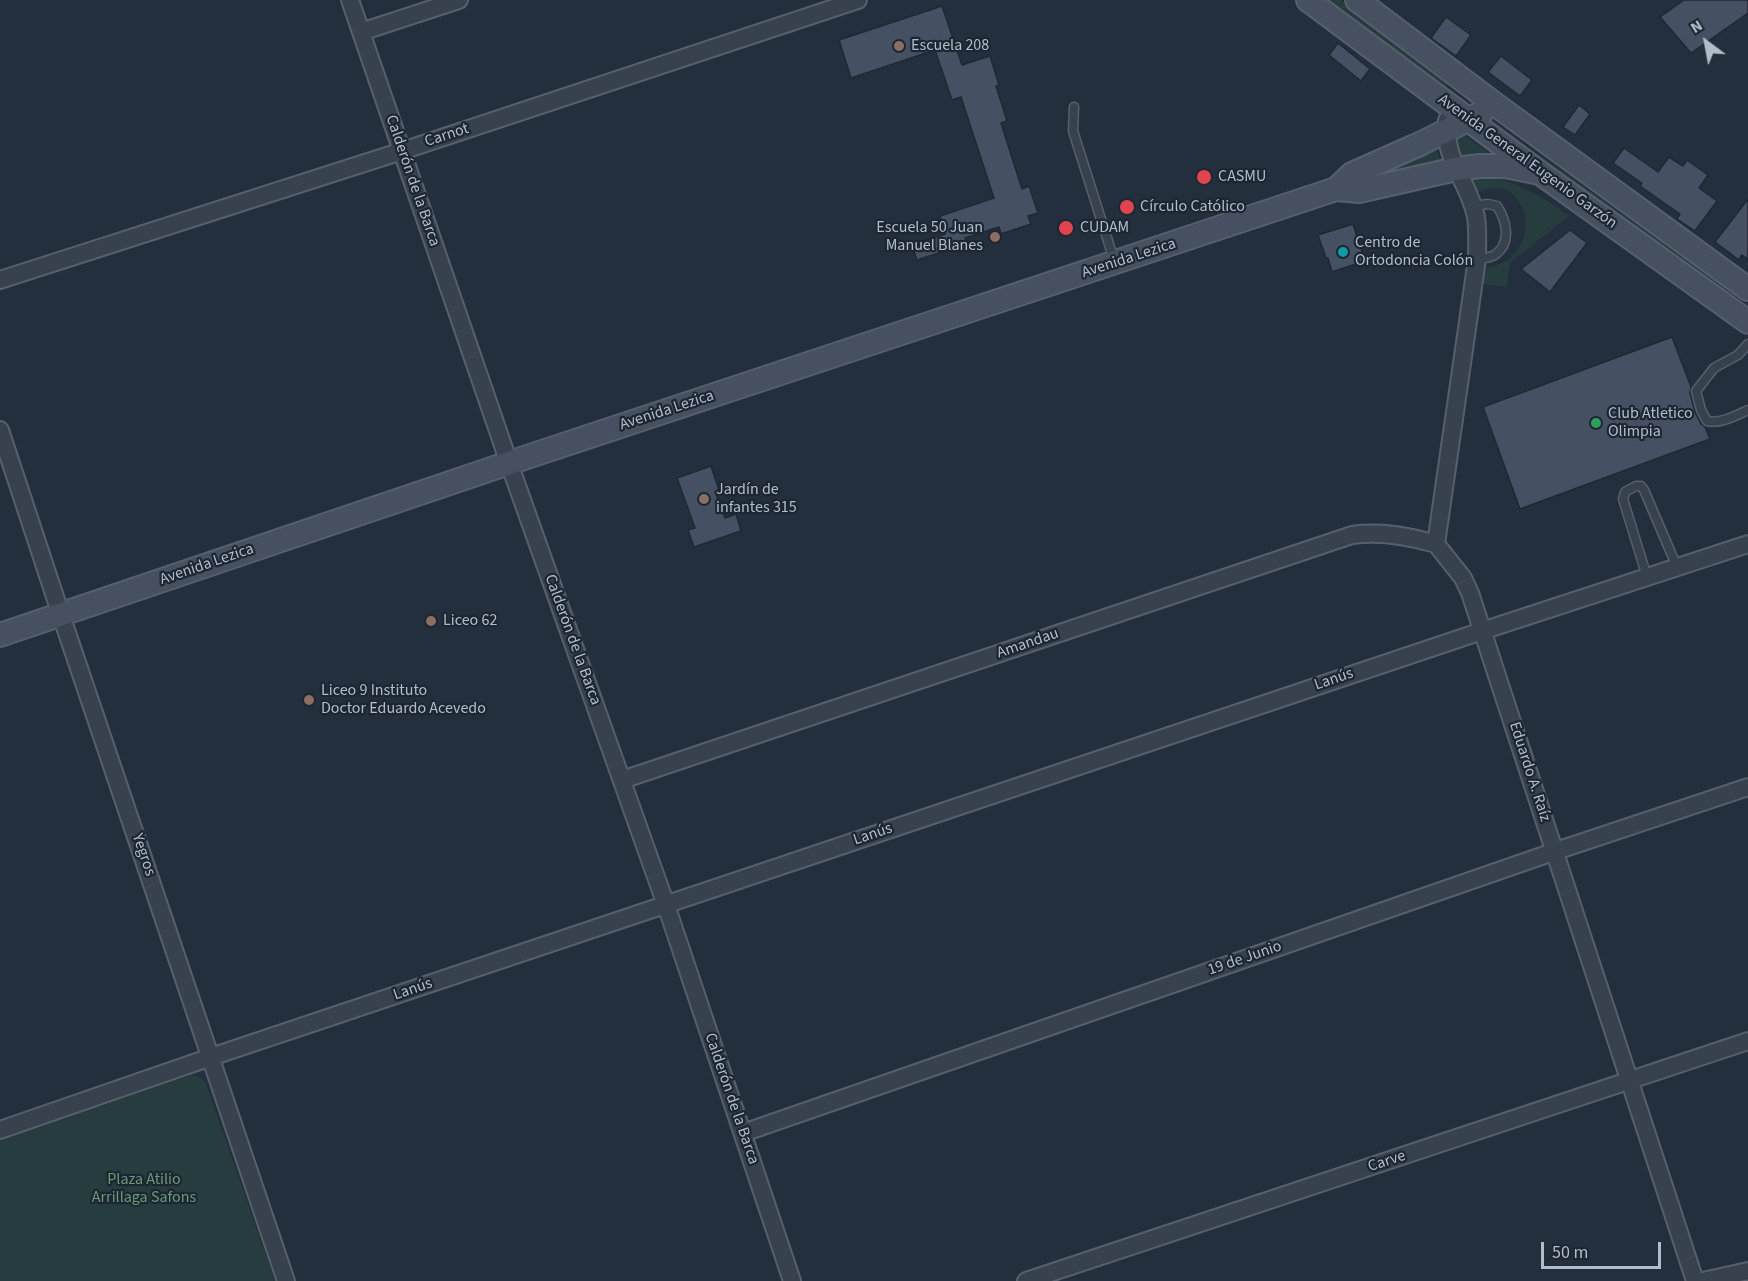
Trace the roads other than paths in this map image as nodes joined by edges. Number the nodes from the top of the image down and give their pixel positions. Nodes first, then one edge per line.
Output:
1 (350, 0) edge
2 (459, 0) edge
3 (858, 0) edge
4 (1308, 0) edge
5 (1357, 0) edge
6 (361, 32) junction
7 (1449, 104) junction
8 (1496, 105) junction
9 (1074, 108) dead end
10 (1470, 120) junction
11 (1446, 132) junction
12 (402, 151) junction
13 (1456, 169) junction
14 (1540, 173) junction
15 (1335, 189) junction
16 (1472, 206) junction
17 (1477, 259) junction
18 (1115, 263) junction
19 (0, 280) edge
20 (1748, 289) edge
21 (1748, 322) edge
22 (1748, 344) edge
23 (1748, 410) edge
24 (0, 430) edge
25 (509, 463) junction
26 (1436, 544) junction
27 (1748, 544) edge
28 (1677, 567) junction
29 (1647, 577) junction
30 (61, 615) junction
31 (1482, 631) junction
32 (0, 635) edge
33 (622, 780) junction
34 (1748, 787) edge
35 (1556, 851) junction
36 (666, 904) junction
37 (1748, 1041) edge
38 (211, 1057) junction
39 (1629, 1082) junction
40 (0, 1130) edge
41 (742, 1133) junction
42 (1748, 1271) edge
43 (286, 1281) edge
44 (792, 1281) edge
45 (1026, 1281) edge
46 (1695, 1281) edge
47 (1703, 1281) edge

1 - 6 street, Calderón de la Barca
2 - 6 street
3 - 12 street, Carnot
4 - 7 street, Avenida General Eugenio Garzón
5 - 8 street, Avenida General Eugenio Garzón
6 - 12 street, Calderón de la Barca
7 - 10 street, Avenida General Eugenio Garzón
7 - 11 street
8 - 10 street, Avenida Lezica
8 - 20 street, Avenida General Eugenio Garzón
9 - 18 lane
10 - 11 street, Avenida Lezica
10 - 14 street, Avenida General Eugenio Garzón
11 - 13 street
11 - 15 street, Avenida Lezica
12 - 19 street, Carnot
12 - 25 street, Calderón de la Barca
13 - 14 street, Avenida Lezica
13 - 15 street, Avenida Lezica
13 - 16 street
14 - 21 street, Avenida General Eugenio Garzón
15 - 18 street, Avenida Lezica
16 - 17 street
16 - 17 lane
17 - 26 street
18 - 25 street, Avenida Lezica
22 - 23 lane
24 - 30 street, Yegros
25 - 30 street, Avenida Lezica
25 - 33 street, Calderón de la Barca
26 - 31 street, Eduardo A. Raíz
26 - 33 street, Amandau
27 - 28 street, Lanús
28 - 29 street, Lanús
28 - 29 lane
29 - 31 street, Lanús
30 - 32 street, Avenida Lezica
30 - 38 street, Yegros
31 - 35 street, Eduardo A. Raíz
31 - 36 street, Lanús
33 - 36 street, Calderón de la Barca
34 - 35 street, 19 de Junio
35 - 39 street, Eduardo A. Raíz
35 - 41 street, 19 de Junio
36 - 38 street, Lanús
36 - 41 street, Calderón de la Barca
37 - 39 street, Carve
38 - 40 street, Lanús
38 - 43 street, Yegros
39 - 45 street, Carve
39 - 46 street, Eduardo A. Raíz
41 - 44 street, Calderón de la Barca
42 - 47 street

